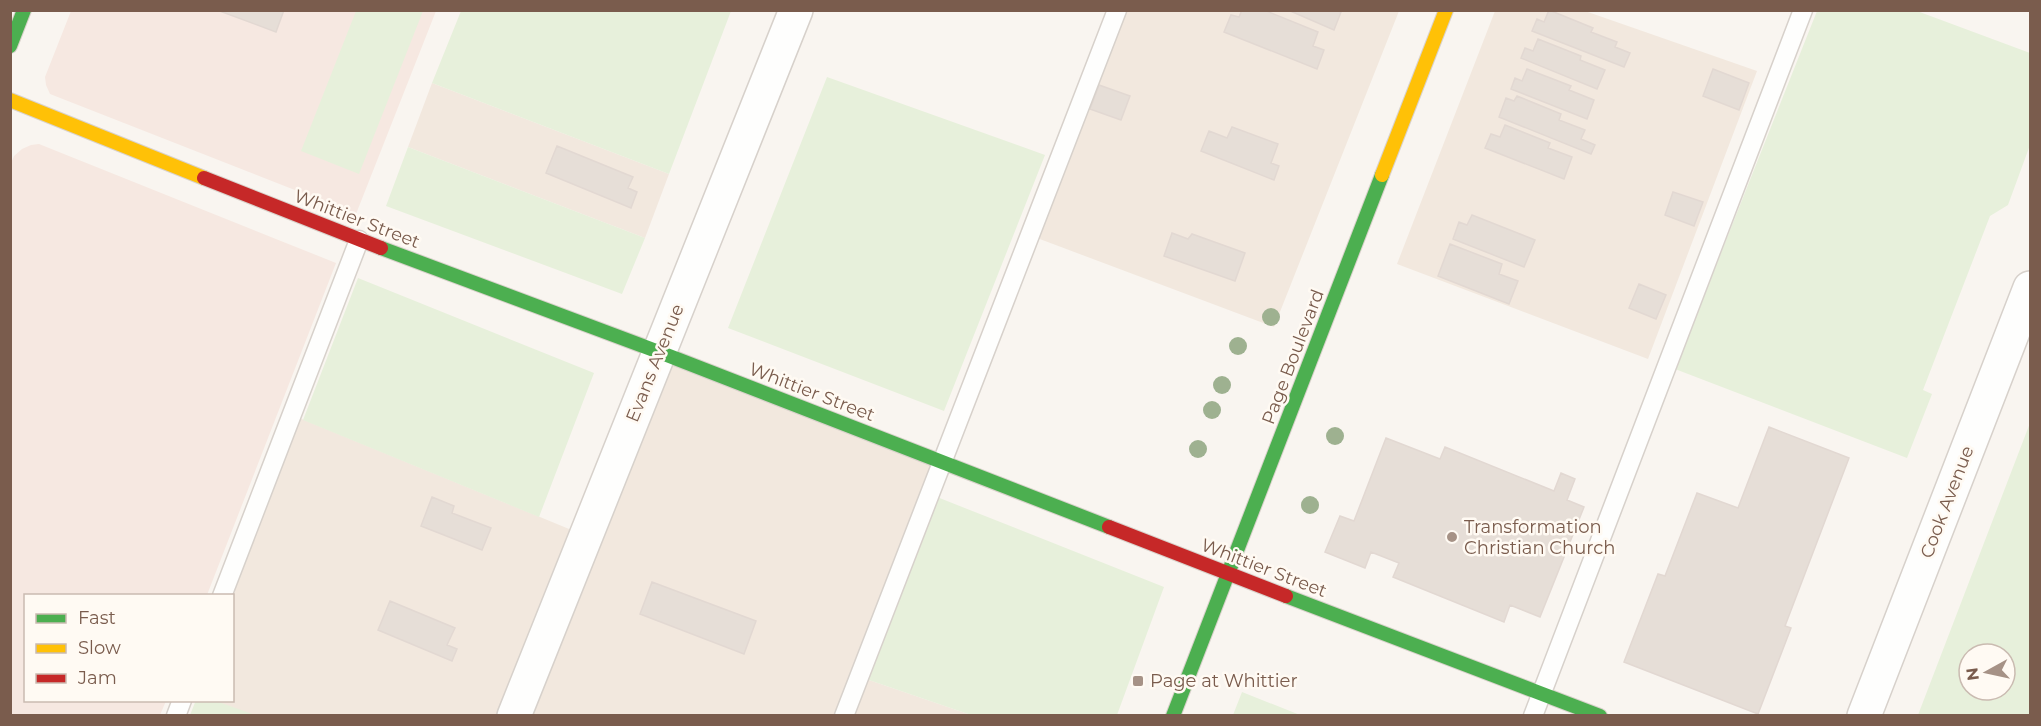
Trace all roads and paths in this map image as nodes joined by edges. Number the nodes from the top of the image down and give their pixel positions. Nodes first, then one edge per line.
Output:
1 (24, 10) edge
2 (796, 10) edge
3 (1117, 10) edge
4 (1446, 10) edge
5 (1803, 10) edge
6 (10, 46) edge
7 (10, 100) edge
8 (359, 240) junction
9 (2031, 288) edge
10 (659, 352) junction
11 (942, 462) junction
12 (1228, 574) junction
13 (223, 594) edge
14 (1542, 694) junction
15 (514, 716) edge
16 (844, 716) edge
17 (1173, 716) edge
18 (1533, 716) edge
19 (1600, 716) edge
20 (1864, 716) edge

1 - 6 street
2 - 10 street, Evans Avenue
3 - 11 lane
4 - 12 street, Page Boulevard
5 - 14 lane
7 - 8 street, Whittier Street
8 - 10 street, Whittier Street
8 - 13 lane
9 - 20 street, Cook Avenue
10 - 11 street, Whittier Street
10 - 15 street, Evans Avenue
11 - 12 street, Whittier Street
11 - 16 lane
12 - 14 street, Whittier Street
12 - 17 street, Page Boulevard
14 - 18 lane
14 - 19 street, Whittier Street

